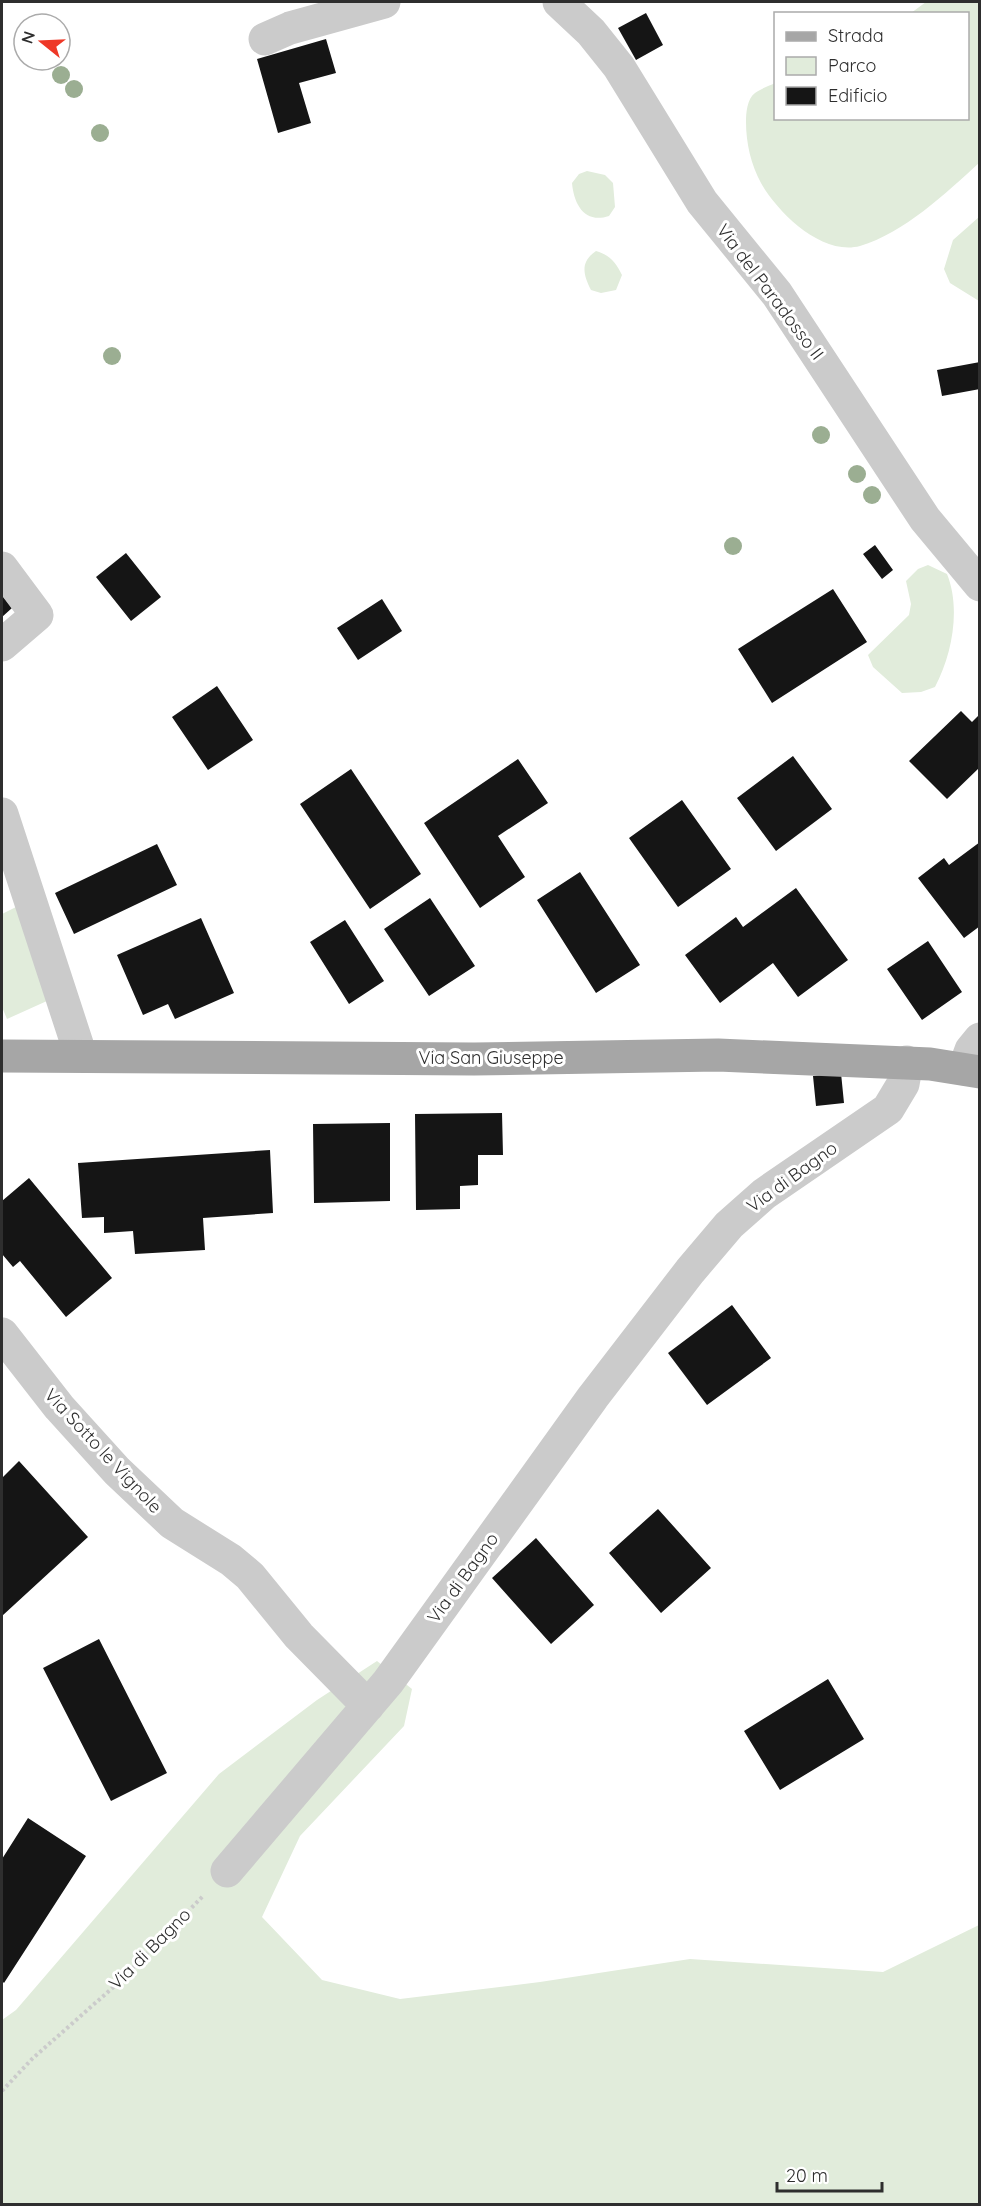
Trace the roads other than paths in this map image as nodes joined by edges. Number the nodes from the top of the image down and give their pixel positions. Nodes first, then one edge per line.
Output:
1 (384, 2) edge
2 (559, 2) edge
3 (265, 39) dead end
4 (2, 568) edge
5 (980, 585) edge
6 (2, 645) edge
7 (2, 814) edge
8 (980, 1039) edge
9 (2, 1056) edge
10 (81, 1056) junction
11 (907, 1062) junction
12 (972, 1070) edge
13 (2, 1334) edge
14 (368, 1706) junction
15 (227, 1871) road end

1 - 3 street
2 - 5 street, Via del Paradosso II
4 - 6 street
7 - 10 street
8 - 12 street
9 - 10 main road, Via San Giuseppe
10 - 11 main road, Via San Giuseppe
11 - 12 main road, Via San Giuseppe
11 - 14 street, Via di Bagno
13 - 14 street, Via Sotto le Vignole
14 - 15 street, Via di Bagno

